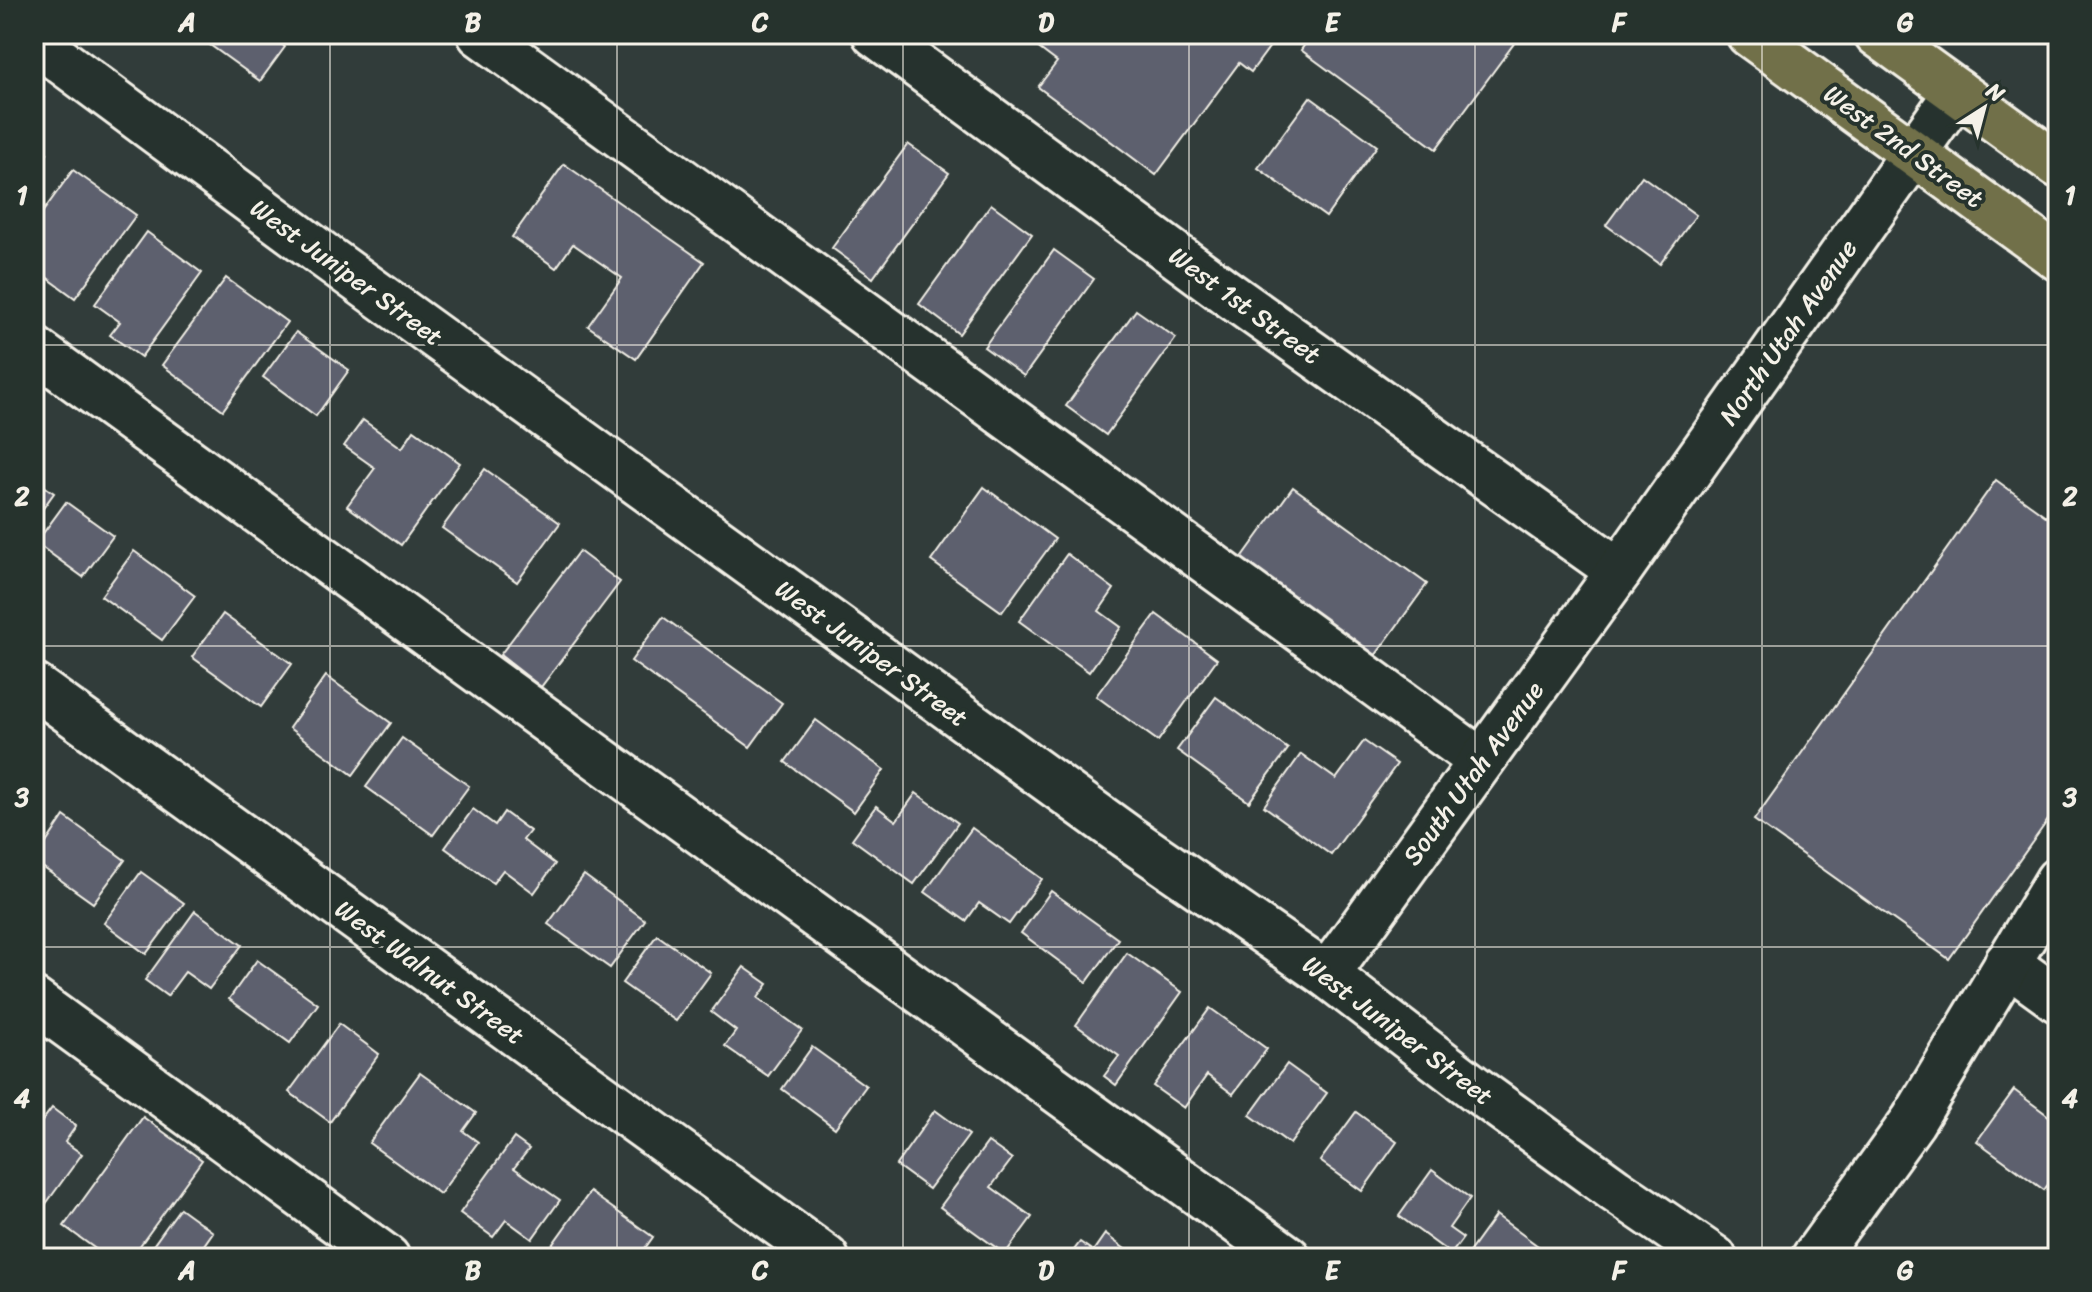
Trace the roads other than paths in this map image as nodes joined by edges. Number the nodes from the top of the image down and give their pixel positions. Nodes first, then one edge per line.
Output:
1 (480, 34) edge
2 (875, 34) edge
3 (1749, 34) edge
4 (1877, 34) edge
5 (34, 41) edge
6 (1957, 92) junction
7 (1914, 153) junction
8 (2058, 165) edge
9 (2058, 258) edge
10 (34, 349) edge
11 (1619, 571) junction
12 (34, 686) edge
13 (1481, 761) junction
14 (2058, 880) edge
15 (2007, 963) junction
16 (1327, 975) junction
17 (2058, 1000) edge
18 (34, 1001) edge
19 (1826, 1254) edge
20 (387, 1258) edge
21 (826, 1258) edge
22 (1288, 1258) edge
23 (1714, 1258) edge

1 - 13 street
2 - 11 street, West 1st Street
3 - 7 main road, West 2nd Street
4 - 6 main road
5 - 16 street, West Juniper Street
6 - 7 street, North Utah Avenue
6 - 8 main road
7 - 9 main road, West 2nd Street
7 - 11 street, North Utah Avenue
10 - 22 street
11 - 13 street, South Utah Avenue
12 - 21 street, West Walnut Street
13 - 16 street, South Utah Avenue
14 - 15 street
15 - 17 street
15 - 19 street
16 - 23 street, West Juniper Street
18 - 20 street

